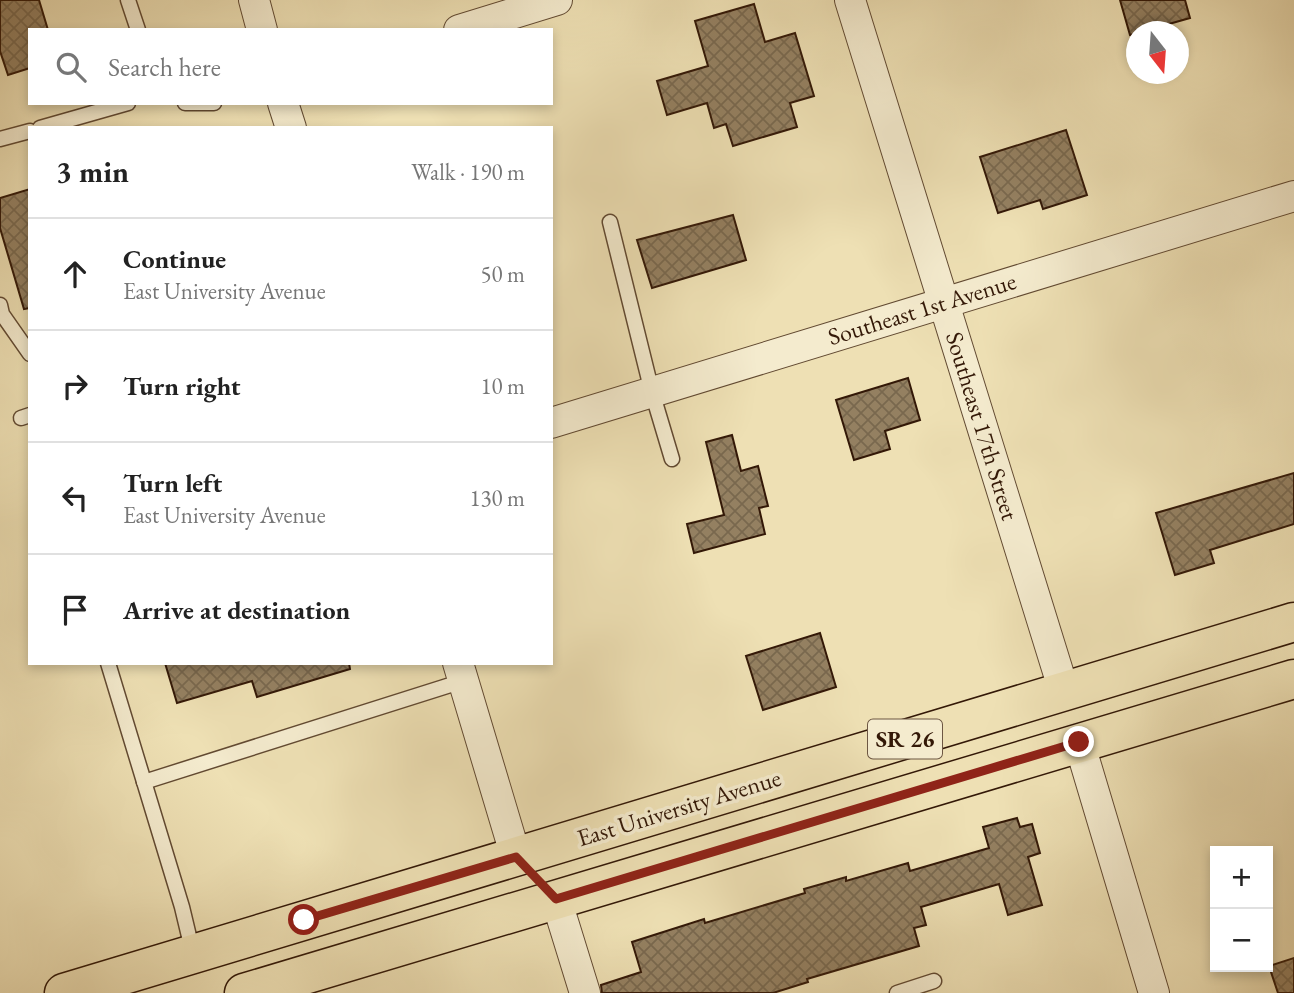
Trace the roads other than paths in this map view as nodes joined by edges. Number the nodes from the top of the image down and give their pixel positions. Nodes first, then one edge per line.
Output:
1 (128, 0) edge
2 (254, 0) edge
3 (557, 0) edge
4 (850, 0) edge
5 (137, 28) edge
6 (261, 28) edge
7 (466, 28) edge
8 (121, 105) edge
9 (284, 105) edge
10 (47, 126) edge
11 (289, 126) edge
12 (28, 132) edge
13 (0, 139) edge
14 (1294, 196) edge
15 (610, 222) dead end
16 (944, 303) junction
17 (0, 305) edge
18 (28, 351) edge
19 (652, 392) junction
20 (553, 422) edge
21 (672, 459) dead end
22 (1294, 622) edge
23 (109, 665) edge
24 (461, 672) edge
25 (1294, 679) edge
26 (1064, 691) junction
27 (1079, 742) junction
28 (144, 782) junction
29 (516, 857) junction
30 (556, 899) junction
31 (193, 954) junction
32 (934, 981) dead end
33 (64, 993) edge
34 (244, 993) edge
35 (585, 993) edge
36 (897, 993) edge
37 (1154, 993) edge

1 - 5 lane
2 - 6 street
3 - 7 street
4 - 16 street, Southeast 17th Street
8 - 10 lane
9 - 11 street
12 - 13 lane
14 - 16 street, Southeast 1st Avenue
15 - 19 lane
16 - 19 street, Southeast 1st Avenue
16 - 26 street, Southeast 17th Street
17 - 18 lane
19 - 20 street, Southeast 1st Avenue
19 - 21 lane
22 - 26 main road, East University Avenue / SR 26
23 - 28 lane
24 - 28 lane
24 - 29 street
25 - 27 main road, SR 26
26 - 27 main road
26 - 29 main road, East University Avenue / SR 26
27 - 30 main road, SR 26
27 - 37 street
28 - 31 lane
29 - 30 main road
29 - 31 main road, East University Avenue / SR 26
30 - 34 main road, SR 26
30 - 35 street
31 - 33 main road, East University Avenue / SR 26
32 - 36 lane

